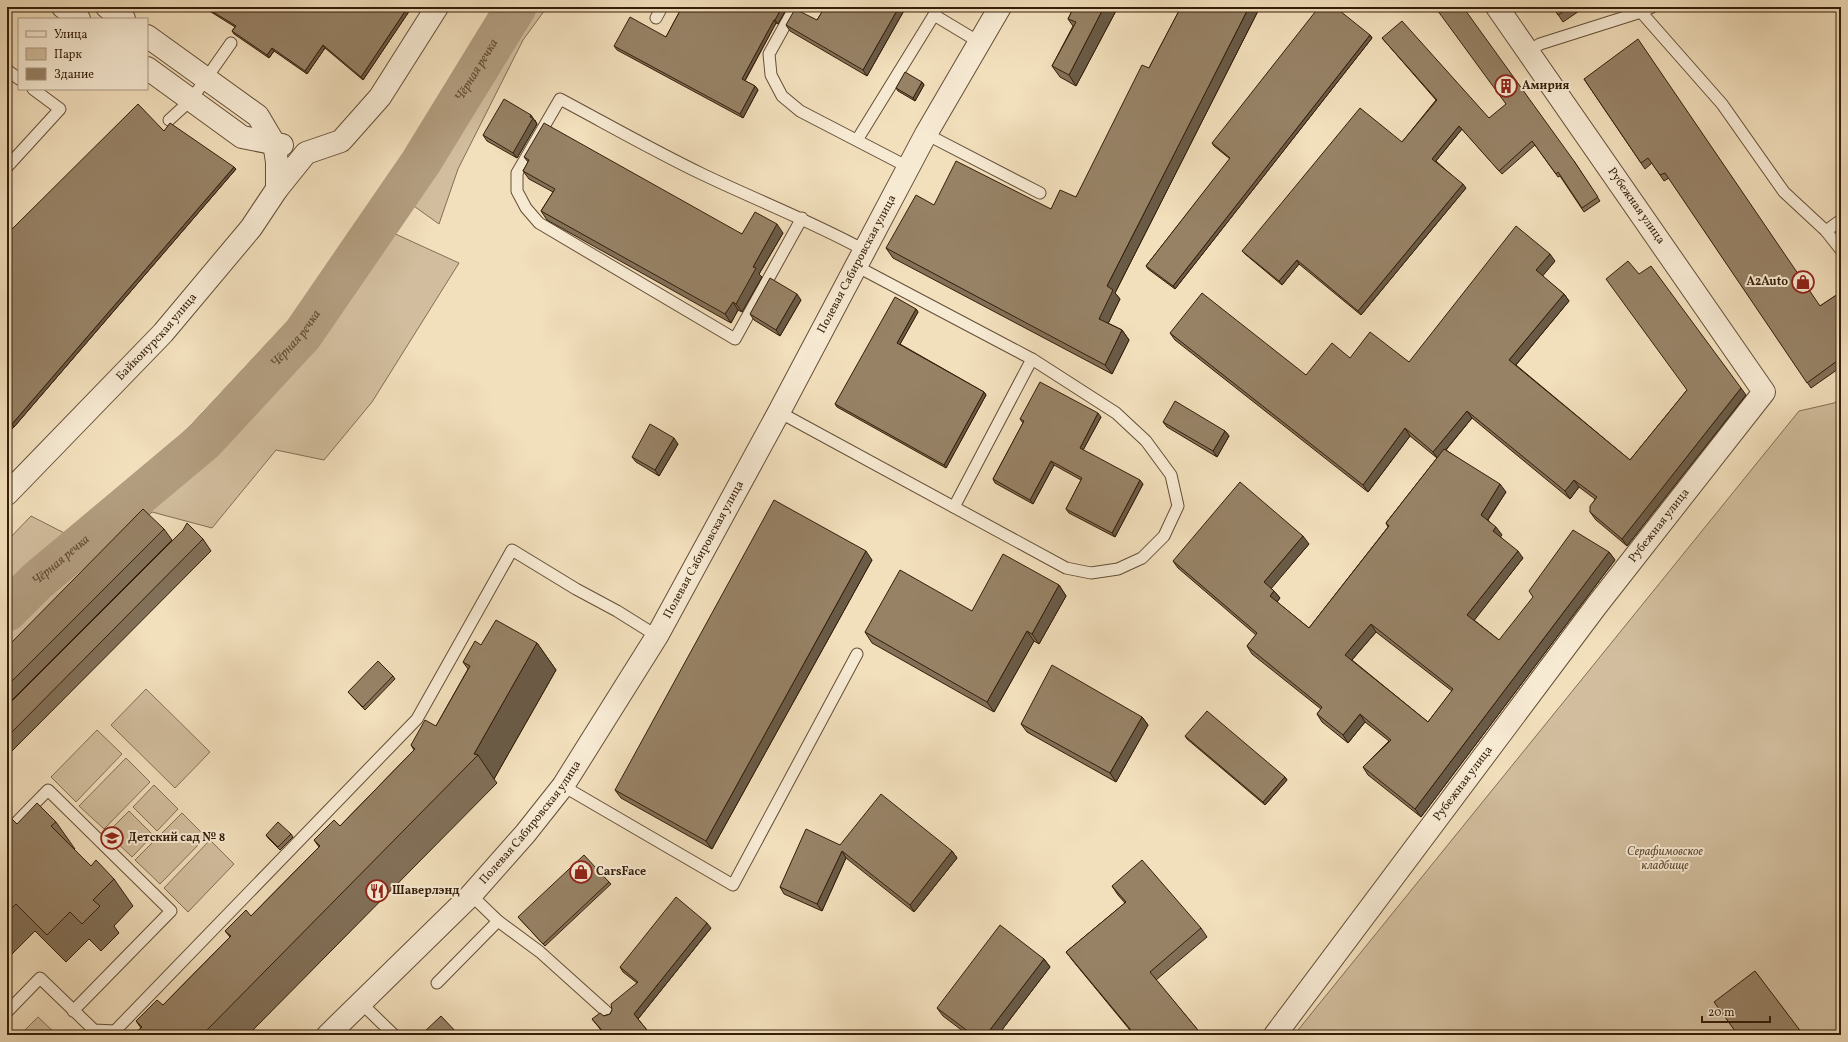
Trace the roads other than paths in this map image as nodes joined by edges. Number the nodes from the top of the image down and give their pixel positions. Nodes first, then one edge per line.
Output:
1 (63, 7) edge
2 (107, 7) edge
3 (437, 7) edge
4 (662, 7) edge
5 (795, 7) edge
6 (1000, 7) edge
7 (1497, 7) edge
8 (1652, 7) edge
9 (936, 11) edge
10 (1641, 12) junction
11 (78, 18) edge
12 (123, 18) edge
13 (656, 18) dead end
14 (148, 37) edge
15 (979, 42) junction
16 (231, 43) dead end
17 (1529, 51) junction
18 (148, 69) edge
19 (7, 70) edge
20 (18, 78) edge
21 (206, 79) junction
22 (34, 90) edge
23 (191, 100) junction
24 (169, 120) dead end
25 (926, 134) junction
26 (857, 140) junction
27 (275, 152) junction
28 (306, 153) junction
29 (7, 167) edge
30 (908, 167) junction
31 (277, 189) junction
32 (1040, 193) dead end
33 (802, 218) junction
34 (1841, 220) edge
35 (1826, 231) junction
36 (1841, 250) edge
37 (860, 258) junction
38 (1032, 360) junction
39 (779, 412) junction
40 (7, 494) edge
41 (954, 507) junction
42 (658, 636) junction
43 (857, 654) dead end
44 (563, 786) junction
45 (7, 832) edge
46 (471, 895) junction
47 (498, 921) junction
48 (437, 982) dead end
49 (360, 1002) junction
50 (73, 1011) junction
51 (7, 1012) edge
52 (609, 1014) edge
53 (113, 1033) edge
54 (328, 1035) edge
55 (394, 1035) edge
56 (1275, 1035) edge

1 - 11 street
2 - 12 street
3 - 28 street
4 - 13 lane
5 - 26 lane
6 - 15 street, Полевая Сабировская улица
7 - 17 street, Рубежная улица
8 - 10 lane
9 - 15 lane
9 - 26 lane
10 - 17 lane
10 - 35 lane
14 - 21 street
15 - 25 street, Полевая Сабировская улица
16 - 21 lane
17 - 56 street, Рубежная улица
18 - 23 street
19 - 20 lane
21 - 23 lane
21 - 27 street
22 - 29 lane
23 - 24 lane
23 - 27 street
25 - 30 street, Полевая Сабировская улица
25 - 32 lane
26 - 30 lane
27 - 28 street
27 - 31 street
28 - 31 street, Байконурская улица
30 - 37 street, Полевая Сабировская улица
31 - 40 street, Байконурская улица
33 - 33 lane
33 - 37 lane
34 - 35 lane
35 - 36 lane
37 - 38 lane
37 - 39 street, Полевая Сабировская улица
38 - 41 lane
38 - 41 lane
39 - 41 lane
39 - 42 street, Полевая Сабировская улица
42 - 44 street, Полевая Сабировская улица
42 - 53 lane
43 - 44 lane
44 - 46 street, Полевая Сабировская улица
45 - 50 lane
46 - 47 lane
46 - 49 street, Полевая Сабировская улица
47 - 48 lane
47 - 52 lane
49 - 54 street, Полевая Сабировская улица
49 - 55 lane
50 - 51 lane
50 - 53 lane

